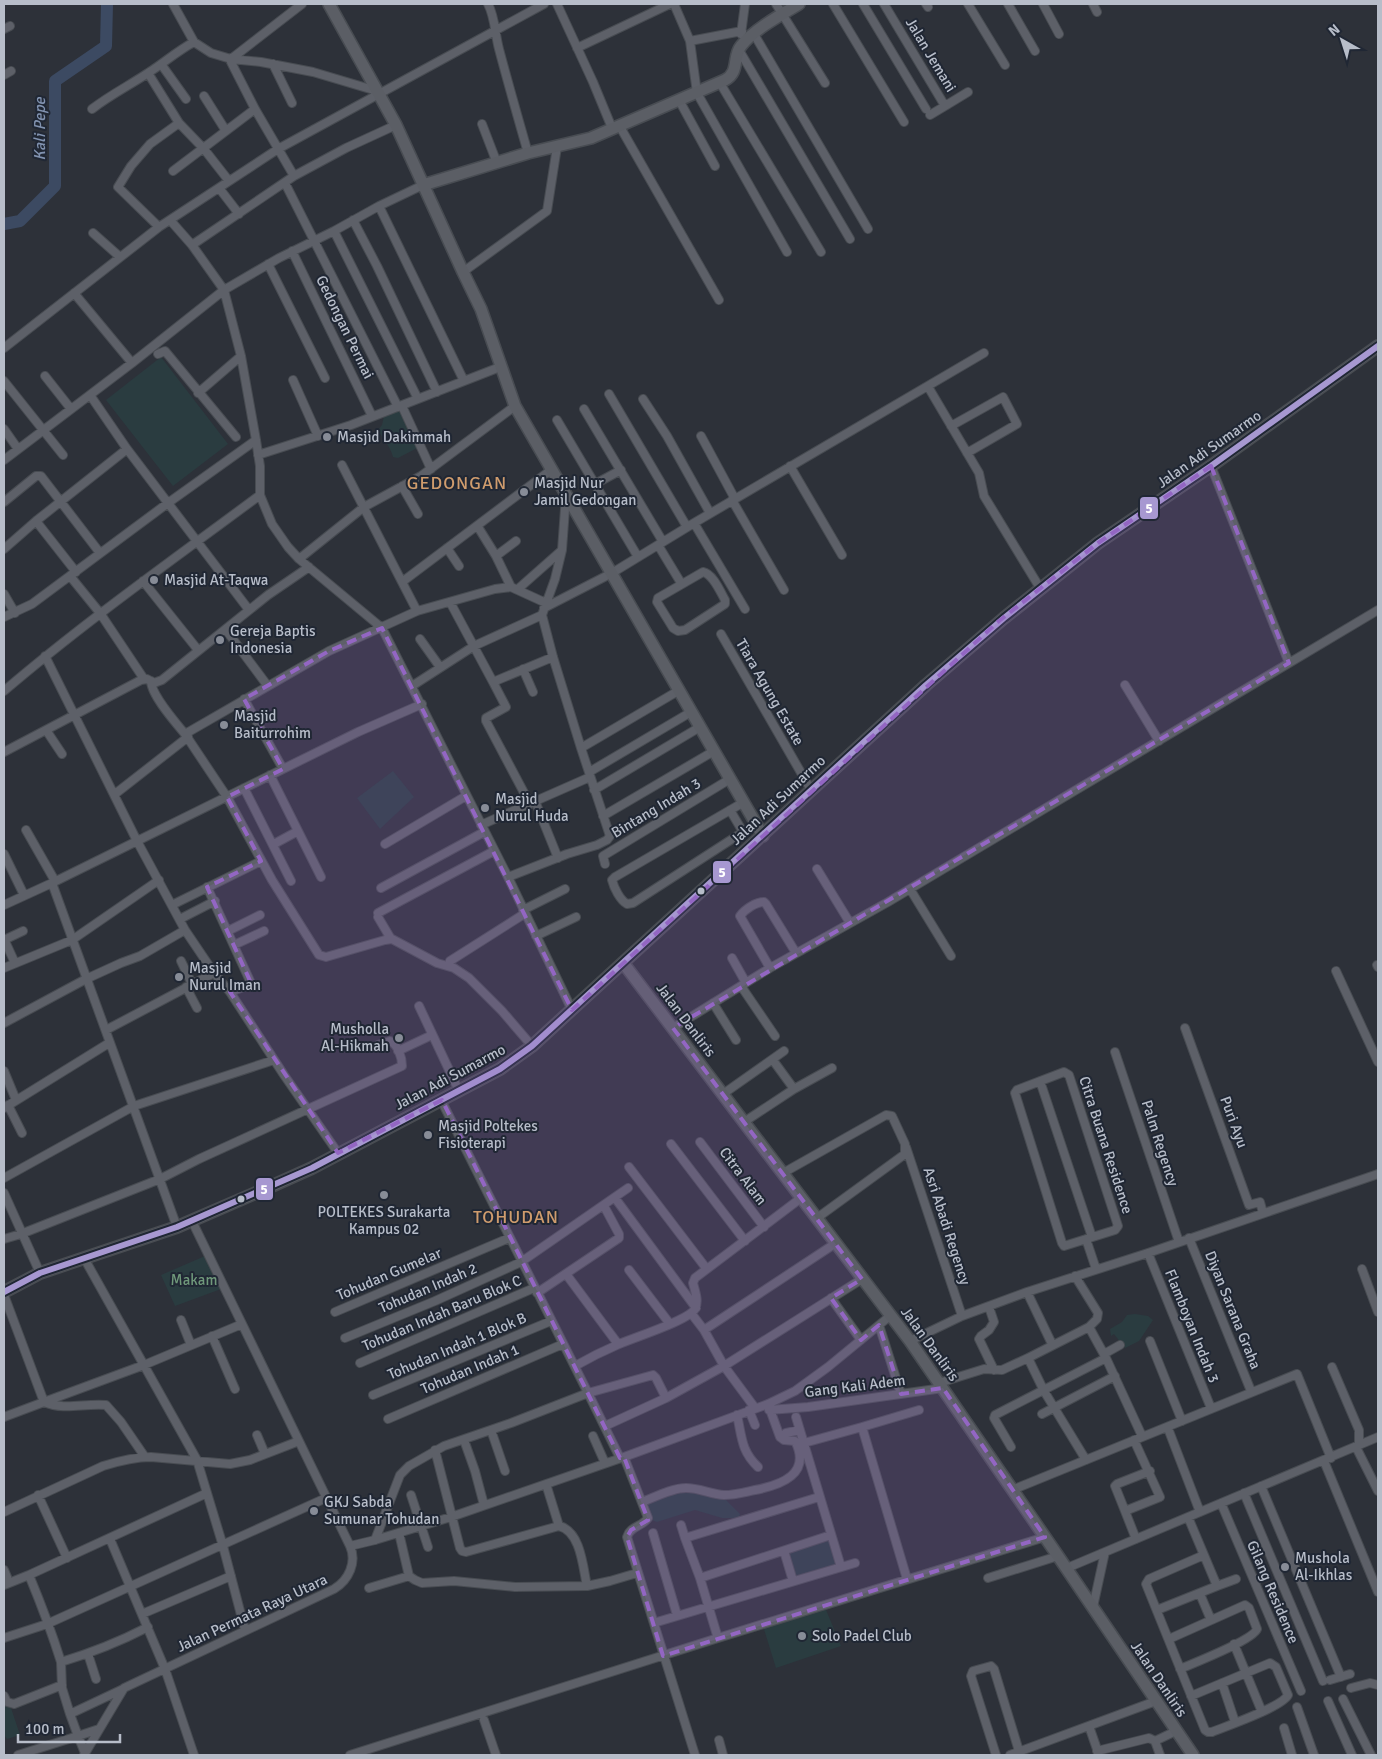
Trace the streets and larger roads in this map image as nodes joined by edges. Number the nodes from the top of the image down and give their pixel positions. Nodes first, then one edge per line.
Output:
1 (173, 4) edge
2 (302, 4) edge
3 (329, 4) edge
4 (488, 4) edge
5 (544, 4) edge
6 (557, 4) edge
7 (670, 4) edge
8 (674, 4) edge
9 (745, 4) edge
10 (799, 4) edge
11 (833, 4) edge
12 (863, 4) edge
13 (884, 4) edge
14 (968, 4) edge
15 (1008, 4) edge
16 (1043, 4) edge
17 (1092, 4) edge
18 (779, 9) edge
19 (1097, 12) dead end
20 (494, 30) junction
21 (742, 31) junction
22 (754, 34) junction
23 (1059, 34) dead end
24 (690, 41) junction
25 (194, 42) junction
26 (577, 48) junction
27 (739, 49) junction
28 (1034, 51) dead end
29 (231, 59) junction
30 (161, 64) junction
31 (273, 64) junction
32 (1005, 65) dead end
33 (12, 71) dead end
34 (148, 73) junction
35 (4, 76) edge
36 (720, 83) junction
37 (825, 83) dead end
38 (968, 92) dead end
39 (378, 93) junction
40 (697, 93) junction
41 (204, 96) dead end
42 (186, 98) dead end
43 (679, 100) junction
44 (292, 103) dead end
45 (945, 106) junction
46 (92, 109) dead end
47 (255, 109) junction
48 (904, 122) dead end
49 (179, 123) junction
50 (482, 124) dead end
51 (396, 125) junction
52 (615, 127) junction
53 (226, 131) junction
54 (558, 147) junction
55 (204, 149) junction
56 (278, 149) junction
57 (528, 153) junction
58 (497, 163) junction
59 (715, 166) dead end
60 (173, 171) dead end
61 (294, 176) junction
62 (229, 181) junction
63 (284, 183) junction
64 (423, 185) junction
65 (219, 188) junction
66 (379, 206) junction
67 (239, 214) junction
68 (170, 220) junction
69 (353, 220) junction
70 (159, 227) junction
71 (868, 229) dead end
72 (334, 231) junction
73 (93, 233) dead end
74 (850, 239) dead end
75 (314, 240) junction
76 (192, 245) junction
77 (292, 251) junction
78 (787, 252) dead end
79 (821, 252) dead end
80 (120, 257) junction
81 (268, 264) junction
82 (463, 272) junction
83 (224, 290) junction
84 (74, 293) junction
85 (719, 300) dead end
86 (1378, 346) edge
87 (4, 348) edge
88 (984, 353) dead end
89 (158, 354) dead end
90 (241, 356) junction
91 (132, 362) junction
92 (500, 367) junction
93 (45, 376) dead end
94 (325, 378) dead end
95 (293, 380) dead end
96 (4, 381) edge
97 (464, 381) junction
98 (930, 390) dead end
99 (437, 392) junction
100 (198, 393) junction
101 (609, 394) dead end
102 (90, 395) junction
103 (643, 398) dead end
104 (418, 400) junction
105 (400, 406) junction
106 (515, 406) junction
107 (71, 409) junction
108 (584, 409) dead end
109 (372, 416) dead end
110 (557, 420) dead end
111 (951, 426) junction
112 (4, 429) edge
113 (44, 430) junction
114 (318, 436) junction
115 (701, 436) dead end
116 (236, 437) dead end
117 (256, 440) junction
118 (18, 449) junction
119 (127, 449) junction
120 (967, 453) junction
121 (63, 455) dead end
122 (258, 455) junction
123 (4, 460) edge
124 (342, 465) dead end
125 (790, 466) junction
126 (1211, 466) junction
127 (432, 469) junction
128 (551, 470) junction
129 (621, 470) junction
130 (595, 484) junction
131 (402, 486) junction
132 (260, 495) junction
133 (566, 495) junction
134 (734, 499) junction
135 (60, 501) junction
136 (4, 502) edge
137 (168, 503) junction
138 (364, 506) junction
139 (710, 513) junction
140 (418, 514) dead end
141 (36, 521) junction
142 (691, 525) junction
143 (478, 526) junction
144 (516, 541) dead end
145 (197, 542) junction
146 (661, 544) junction
147 (447, 548) junction
148 (4, 550) edge
149 (562, 550) junction
150 (100, 553) junction
151 (842, 555) dead end
152 (496, 556) junction
153 (638, 557) junction
154 (299, 558) junction
155 (459, 566) dead end
156 (309, 567) junction
157 (612, 573) junction
158 (73, 574) junction
159 (143, 581) junction
160 (402, 582) junction
161 (681, 583) junction
162 (515, 588) junction
163 (1040, 588) junction
164 (784, 590) dead end
165 (4, 594) edge
166 (450, 602) junction
167 (544, 608) junction
168 (745, 609) dead end
169 (249, 610) junction
170 (1378, 610) edge
171 (418, 611) junction
172 (15, 613) junction
173 (100, 614) junction
174 (4, 617) edge
175 (382, 628) junction
176 (226, 630) junction
177 (721, 634) dead end
178 (420, 638) dead end
179 (474, 646) junction
180 (198, 650) junction
181 (45, 656) junction
182 (553, 657) junction
183 (1289, 663) junction
184 (440, 667) junction
185 (524, 669) junction
186 (147, 680) junction
187 (493, 682) junction
188 (1125, 684) dead end
189 (267, 685) junction
190 (412, 686) junction
191 (4, 691) edge
192 (678, 691) junction
193 (533, 692) dead end
194 (244, 699) junction
195 (422, 704) junction
196 (691, 712) junction
197 (75, 714) junction
198 (700, 727) junction
199 (46, 730) junction
200 (187, 736) junction
201 (1159, 741) junction
202 (580, 748) junction
203 (714, 751) junction
204 (4, 752) edge
205 (62, 754) dead end
206 (283, 769) junction
207 (590, 774) junction
208 (270, 776) junction
209 (730, 779) junction
210 (244, 788) junction
211 (594, 790) junction
212 (811, 790) junction
213 (115, 794) junction
214 (466, 796) junction
215 (227, 797) junction
216 (532, 802) junction
217 (744, 802) junction
218 (730, 810) junction
219 (603, 816) junction
220 (483, 828) junction
221 (26, 830) dead end
222 (298, 831) junction
223 (743, 832) junction
224 (760, 838) junction
225 (137, 841) junction
226 (274, 844) junction
227 (385, 844) dead end
228 (494, 851) junction
229 (4, 854) edge
230 (558, 858) junction
231 (261, 861) junction
232 (605, 864) dead end
233 (816, 869) dead end
234 (320, 877) dead end
235 (508, 877) junction
236 (159, 880) junction
237 (291, 881) dead end
238 (53, 882) junction
239 (207, 886) junction
240 (381, 888) dead end
241 (566, 888) dead end
242 (910, 889) junction
243 (24, 896) junction
244 (215, 901) junction
245 (4, 905) edge
246 (172, 905) junction
247 (524, 912) junction
248 (260, 915) dead end
249 (576, 917) dead end
250 (180, 920) junction
251 (850, 923) junction
252 (185, 930) junction
253 (23, 931) dead end
254 (228, 931) junction
255 (264, 931) dead end
256 (536, 936) junction
257 (4, 939) edge
258 (391, 939) junction
259 (72, 940) junction
260 (234, 945) junction
261 (796, 953) junction
262 (951, 956) dead end
263 (732, 958) dead end
264 (181, 961) dead end
265 (450, 961) dead end
266 (15, 963) junction
267 (624, 964) junction
268 (4, 968) edge
269 (770, 968) junction
270 (1336, 971) dead end
271 (214, 972) junction
272 (86, 979) junction
273 (744, 984) junction
274 (189, 986) junction
275 (230, 992) junction
276 (713, 1003) junction
277 (419, 1006) dead end
278 (197, 1008) dead end
279 (572, 1010) junction
280 (4, 1023) edge
281 (673, 1028) junction
282 (1185, 1028) dead end
283 (106, 1030) junction
284 (432, 1035) junction
285 (775, 1036) dead end
286 (736, 1040) dead end
287 (110, 1043) junction
288 (378, 1045) dead end
289 (532, 1046) junction
290 (398, 1051) junction
291 (784, 1051) dead end
292 (1115, 1052) dead end
293 (274, 1060) junction
294 (1378, 1062) edge
295 (775, 1063) dead end
296 (832, 1068) dead end
297 (4, 1071) edge
298 (1040, 1081) junction
299 (794, 1089) junction
300 (459, 1091) junction
301 (723, 1094) junction
302 (16, 1100) junction
303 (443, 1105) junction
304 (6, 1106) edge
305 (134, 1106) junction
306 (308, 1110) junction
307 (744, 1122) junction
308 (22, 1133) dead end
309 (700, 1142) dead end
310 (671, 1144) dead end
311 (905, 1144) junction
312 (338, 1154) junction
313 (629, 1167) dead end
314 (783, 1173) junction
315 (1378, 1174) edge
316 (4, 1178) edge
317 (160, 1179) junction
318 (628, 1188) dead end
319 (4, 1193) edge
320 (615, 1198) junction
321 (801, 1198) junction
322 (604, 1206) junction
323 (1263, 1213) junction
324 (817, 1218) junction
325 (192, 1221) junction
326 (177, 1227) junction
327 (764, 1227) junction
328 (21, 1234) junction
329 (509, 1238) junction
330 (1089, 1238) junction
331 (1189, 1238) junction
332 (4, 1240) edge
333 (745, 1240) junction
334 (1179, 1242) junction
335 (836, 1243) junction
336 (1148, 1253) junction
337 (84, 1258) junction
338 (521, 1262) junction
339 (706, 1268) junction
340 (1096, 1269) junction
341 (1362, 1269) dead end
342 (629, 1270) dead end
343 (40, 1273) junction
344 (566, 1274) junction
345 (1075, 1276) junction
346 (862, 1278) junction
347 (536, 1291) junction
348 (1027, 1292) junction
349 (4, 1294) edge
350 (831, 1298) junction
351 (989, 1307) junction
352 (694, 1311) junction
353 (335, 1312) dead end
354 (1378, 1312) edge
355 (890, 1316) junction
356 (962, 1316) junction
357 (181, 1320) dead end
358 (551, 1321) junction
359 (242, 1324) junction
360 (670, 1324) junction
361 (879, 1325) junction
362 (1089, 1327) junction
363 (704, 1330) junction
364 (212, 1336) junction
365 (344, 1338) dead end
366 (861, 1340) junction
367 (1150, 1341) dead end
368 (910, 1342) junction
369 (563, 1344) junction
370 (618, 1344) junction
371 (1052, 1344) junction
372 (191, 1345) junction
373 (1120, 1345) dead end
374 (1105, 1356) junction
375 (1028, 1358) junction
376 (360, 1363) dead end
377 (144, 1365) junction
378 (575, 1366) junction
379 (724, 1366) junction
380 (1332, 1367) dead end
381 (994, 1370) junction
382 (1115, 1376) junction
383 (941, 1386) junction
384 (236, 1389) dead end
385 (1044, 1391) junction
386 (1251, 1391) junction
387 (588, 1393) junction
388 (901, 1394) junction
389 (374, 1395) dead end
390 (666, 1398) junction
391 (44, 1402) junction
392 (768, 1407) junction
393 (1055, 1408) junction
394 (1211, 1408) junction
395 (752, 1409) junction
396 (919, 1410) dead end
397 (1042, 1414) dead end
398 (737, 1415) junction
399 (4, 1417) edge
400 (796, 1417) dead end
401 (388, 1419) dead end
402 (1182, 1421) junction
403 (755, 1425) dead end
404 (605, 1426) junction
405 (862, 1427) junction
406 (491, 1430) junction
407 (800, 1430) junction
408 (1359, 1430) junction
409 (1169, 1431) dead end
410 (786, 1433) dead end
411 (257, 1435) dead end
412 (594, 1436) dead end
413 (1378, 1437) edge
414 (1138, 1438) junction
415 (464, 1440) junction
416 (1370, 1440) junction
417 (299, 1441) junction
418 (804, 1443) junction
419 (1357, 1446) junction
420 (1012, 1447) dead end
421 (435, 1450) junction
422 (265, 1454) junction
423 (145, 1457) junction
424 (622, 1457) junction
425 (1327, 1459) junction
426 (197, 1460) junction
427 (1086, 1460) junction
428 (605, 1463) junction
429 (758, 1467) dead end
430 (505, 1471) dead end
431 (1150, 1471) junction
432 (546, 1484) junction
433 (1261, 1486) junction
434 (1012, 1490) junction
435 (1378, 1491) edge
436 (207, 1493) junction
437 (1169, 1493) dead end
438 (1244, 1493) junction
439 (38, 1495) junction
440 (411, 1495) dead end
441 (819, 1497) junction
442 (1160, 1497) junction
443 (326, 1498) junction
444 (642, 1502) junction
445 (1221, 1503) junction
446 (484, 1505) junction
447 (1125, 1511) junction
448 (4, 1512) edge
449 (1200, 1512) junction
450 (451, 1517) junction
451 (1188, 1517) junction
452 (422, 1525) junction
453 (681, 1525) dead end
454 (559, 1526) junction
455 (399, 1533) junction
456 (653, 1533) dead end
457 (831, 1535) junction
458 (685, 1538) junction
459 (1046, 1538) junction
460 (110, 1539) junction
461 (1136, 1539) junction
462 (373, 1541) junction
463 (223, 1546) junction
464 (350, 1546) junction
465 (428, 1547) dead end
466 (784, 1551) junction
467 (1105, 1552) junction
468 (1204, 1555) junction
469 (1058, 1556) junction
470 (67, 1558) junction
471 (855, 1563) dead end
472 (841, 1567) junction
473 (1067, 1568) junction
474 (637, 1573) junction
475 (30, 1576) junction
476 (231, 1576) junction
477 (409, 1576) junction
478 (5, 1578) edge
479 (700, 1578) junction
480 (988, 1578) dead end
481 (907, 1579) junction
482 (1236, 1579) dead end
483 (793, 1581) junction
484 (587, 1586) junction
485 (1217, 1586) junction
486 (131, 1587) junction
487 (369, 1588) dead end
488 (1378, 1592) edge
489 (1200, 1594) junction
490 (709, 1606) junction
491 (1093, 1607) junction
492 (1157, 1610) junction
493 (142, 1614) junction
494 (677, 1615) junction
495 (1211, 1620) junction
496 (657, 1622) dead end
497 (47, 1624) junction
498 (148, 1627) junction
499 (245, 1630) junction
500 (716, 1635) dead end
501 (4, 1638) edge
502 (1169, 1639) junction
503 (1234, 1644) junction
504 (88, 1654) junction
505 (663, 1656) junction
506 (61, 1662) junction
507 (165, 1669) junction
508 (1180, 1669) junction
509 (1247, 1672) junction
510 (1350, 1674) dead end
511 (1340, 1677) junction
512 (96, 1679) dead end
513 (1222, 1683) junction
514 (62, 1685) junction
515 (1378, 1685) edge
516 (124, 1688) junction
517 (1351, 1688) dead end
518 (1301, 1691) dead end
519 (4, 1696) edge
520 (1191, 1696) junction
521 (1343, 1699) dead end
522 (1156, 1701) junction
523 (1328, 1701) dead end
524 (1297, 1707) dead end
525 (1262, 1712) junction
526 (70, 1714) junction
527 (484, 1720) dead end
528 (1235, 1722) junction
529 (1284, 1728) dead end
530 (99, 1729) junction
531 (1090, 1729) dead end
532 (1176, 1731) junction
533 (78, 1736) junction
534 (719, 1740) dead end
535 (1154, 1741) junction
536 (1019, 1751) junction
537 (1098, 1753) edge
538 (85, 1754) edge
539 (18, 1755) edge
540 (194, 1755) edge
541 (350, 1755) edge
542 (496, 1755) edge
543 (695, 1755) edge
544 (723, 1755) edge
545 (996, 1755) edge
546 (1010, 1755) edge
547 (1160, 1755) edge
548 (1193, 1755) edge
549 (1292, 1755) edge
550 (1314, 1755) edge
551 (1352, 1755) edge
552 (1371, 1755) edge

1 - 25 street
2 - 29 street
3 - 39 street
4 - 20 street
5 - 20 street
6 - 26 street
7 - 26 street
8 - 24 street
9 - 21 street
10 - 18 street
11 - 48 street
12 - 45 street, Jalan Jemani
13 - 45 street, Jalan Jemani
14 - 32 street
15 - 28 street
16 - 23 street
17 - 19 street
18 - 22 street
18 - 37 street
20 - 39 street
20 - 57 street
21 - 24 street
21 - 27 street
22 - 27 street
22 - 71 street
24 - 40 street
25 - 29 street
25 - 30 street
26 - 52 street
27 - 36 street
27 - 74 street
29 - 31 street
29 - 47 street
30 - 34 street
30 - 42 street
31 - 39 street
31 - 44 street
33 - 35 street
34 - 46 street
34 - 49 street
36 - 40 street
36 - 79 street
38 - 45 street
39 - 51 street
39 - 56 street
40 - 43 street
40 - 78 street
41 - 53 street
43 - 52 street
43 - 59 street
47 - 53 street
47 - 56 street
49 - 55 street
49 - 70 street
50 - 58 street
51 - 61 street
51 - 64 street
52 - 54 street
52 - 85 street
53 - 55 street
54 - 57 street
54 - 82 street
55 - 60 street
55 - 62 street
56 - 61 street
56 - 62 street
57 - 58 street
58 - 64 street
61 - 63 street
62 - 65 street
63 - 67 street
63 - 75 street
64 - 66 street
64 - 82 street
65 - 67 street
65 - 68 street
66 - 69 street
66 - 97 street
67 - 76 street
68 - 70 street
68 - 76 street
69 - 72 street
69 - 99 street
70 - 80 street
72 - 75 street
72 - 104 street
73 - 80 street
75 - 77 street
75 - 105 street
76 - 83 street
77 - 81 street
77 - 109 street, Gedongan Permai
80 - 84 street
81 - 83 street
81 - 94 street
82 - 92 street
83 - 90 street
83 - 91 street
84 - 87 street
84 - 91 street
86 - 126 street, Jalan Adi Sumarmo
88 - 125 street
89 - 100 street
90 - 100 street
90 - 117 street
91 - 102 street
92 - 97 street
92 - 106 street
93 - 107 street
95 - 114 street
96 - 113 street
97 - 99 street
98 - 111 street
99 - 104 street
100 - 116 street
101 - 142 street
102 - 107 street
102 - 119 street
103 - 139 street
104 - 105 street
105 - 114 street
105 - 127 street
106 - 127 street
106 - 128 street
107 - 113 street
108 - 129 street
110 - 130 street
111 - 120 street
111 - 120 street
112 - 118 street
113 - 118 street
113 - 121 street
114 - 122 street
115 - 134 street
117 - 122 street
117 - 137 street
118 - 123 street
119 - 135 street
119 - 137 street
120 - 163 street
122 - 132 street
124 - 138 street
125 - 134 street
125 - 151 street
126 - 163 street, Jalan Adi Sumarmo
126 - 183 street
127 - 131 street
128 - 133 street
128 - 143 street
129 - 130 street
129 - 146 street
130 - 153 street
131 - 138 street
131 - 140 street
132 - 145 street
132 - 154 street
133 - 149 street
133 - 157 street
134 - 139 street
134 - 164 street
135 - 136 street
135 - 141 street
135 - 150 street
137 - 145 street
137 - 150 street
138 - 154 street
138 - 160 street
139 - 142 street
141 - 148 street
141 - 158 street
142 - 146 street
142 - 168 street
143 - 147 street
143 - 152 street
144 - 152 street
145 - 159 street
145 - 169 street
146 - 153 street
146 - 161 street
147 - 155 street
147 - 160 street
149 - 162 street
149 - 167 street
150 - 158 street
152 - 162 street
153 - 157 street
154 - 156 street
156 - 169 street
156 - 175 street
157 - 167 street
157 - 192 street
158 - 172 street
158 - 173 street
159 - 173 street
159 - 180 street
160 - 171 street
161 - 161 street
162 - 166 street
162 - 167 street
163 - 212 street, Jalan Adi Sumarmo
165 - 172 street
166 - 171 street
166 - 179 street
167 - 179 street
167 - 182 street
169 - 176 street
170 - 183 street
171 - 175 street
172 - 174 street
173 - 181 street
173 - 186 street
175 - 189 street
175 - 190 street
176 - 180 street
176 - 189 street
177 - 212 street, Tiara Agung Estate
178 - 184 street
179 - 184 street
179 - 187 street
180 - 186 street
181 - 191 street
181 - 197 street
182 - 185 street
182 - 202 street
183 - 201 street
184 - 190 street
185 - 187 street
185 - 193 street
186 - 197 street
186 - 200 street
187 - 216 street
188 - 201 street
189 - 194 street
190 - 195 street
192 - 196 street
192 - 202 street
194 - 200 street
194 - 206 street
195 - 206 street
195 - 214 street
196 - 198 street
196 - 207 street
197 - 199 street
197 - 213 street
198 - 203 street
198 - 211 street
199 - 204 street
199 - 205 street
200 - 213 street
200 - 215 street
201 - 242 street
202 - 207 street
203 - 209 street
203 - 219 street
206 - 208 street
207 - 211 street
207 - 216 street
208 - 210 street
208 - 222 street
209 - 217 street
209 - 232 street, Bintang Indah 3
210 - 215 street
210 - 226 street
211 - 219 street
212 - 224 street, Jalan Adi Sumarmo
213 - 225 street
214 - 220 street
214 - 227 street
215 - 225 street
215 - 231 street
216 - 220 street
216 - 230 street
217 - 218 street
217 - 224 street
218 - 223 street
218 - 223 street
219 - 230 street
220 - 228 street
220 - 240 street
221 - 238 street
222 - 226 street
222 - 234 street
223 - 224 street
224 - 267 street, Jalan Adi Sumarmo
225 - 236 street
225 - 238 street
226 - 237 street
228 - 235 street
228 - 258 street
229 - 243 street
230 - 235 street
231 - 239 street
231 - 258 street
233 - 251 street
235 - 247 street
236 - 246 street
236 - 259 street
238 - 243 street
238 - 259 street
239 - 244 street
239 - 246 street
241 - 247 street
242 - 251 street
242 - 262 street
243 - 245 street
244 - 250 street
244 - 254 street
246 - 250 street
247 - 256 street
247 - 265 street
248 - 254 street
249 - 256 street
250 - 252 street
251 - 261 street
252 - 271 street
252 - 272 street
253 - 257 street
254 - 260 street
255 - 260 street
256 - 279 street
257 - 266 street
258 - 289 street
259 - 266 street
259 - 272 street
260 - 275 street
261 - 269 street
261 - 269 street
263 - 273 street
264 - 274 street
266 - 268 street
267 - 279 street, Jalan Adi Sumarmo
267 - 281 street, Jalan Danliris
269 - 273 street
270 - 294 street
271 - 274 street
271 - 275 street
272 - 280 street
272 - 283 street
273 - 276 street
273 - 285 street
274 - 278 street
274 - 283 street
275 - 293 street
276 - 281 street
276 - 286 street
277 - 284 street
279 - 289 street, Jalan Adi Sumarmo
281 - 301 street, Jalan Danliris
282 - 323 street, Puri Ayu
283 - 287 street
284 - 290 street
284 - 300 street
287 - 302 street
287 - 305 street
288 - 290 street
289 - 300 street, Jalan Adi Sumarmo
290 - 306 street
291 - 301 street
292 - 334 street, Palm Regency
293 - 305 street
293 - 306 street
295 - 299 street
296 - 299 street
297 - 302 street
298 - 330 street
298 - 330 street, Citra Buana Residence
298 - 330 street, Citra Buana Residence
299 - 307 street
300 - 303 street, Jalan Adi Sumarmo
301 - 307 street, Jalan Danliris
302 - 304 street
303 - 312 street, Jalan Adi Sumarmo
303 - 329 street
304 - 308 street
305 - 316 street
305 - 317 street
306 - 312 street
306 - 317 street
307 - 314 street, Jalan Danliris
309 - 327 street, Citra Alam
310 - 333 street
311 - 314 street, Asri Abadi Regency
311 - 324 street
311 - 356 street, Asri Abadi Regency
312 - 325 street, Jalan Adi Sumarmo
313 - 339 street
314 - 321 street, Jalan Danliris
315 - 323 street
317 - 326 street
317 - 328 street
318 - 320 street, Tohudan Indah 2
319 - 328 street
320 - 322 street, Tohudan Indah 2
320 - 352 street
321 - 324 street, Jalan Danliris
321 - 327 street
322 - 338 street, Tohudan Indah 2
322 - 344 street, Tohudan Indah Baru Blok C
323 - 331 street
324 - 335 street, Jalan Danliris
325 - 326 street, Jalan Adi Sumarmo
325 - 359 street, Jalan Permata Raya Utara
326 - 337 street, Jalan Adi Sumarmo
327 - 333 street
328 - 332 street
328 - 343 street
329 - 338 street
329 - 353 street, Tohudan Gumelar
330 - 340 street
331 - 334 street
331 - 386 street, Diyan Sarana Graha
333 - 339 street
334 - 336 street
335 - 346 street, Jalan Danliris
335 - 363 street
336 - 340 street
336 - 394 street, Flamboyan Indah 3
337 - 343 street, Jalan Adi Sumarmo
337 - 377 street
338 - 347 street
338 - 365 street, Tohudan Indah 2
339 - 352 street
340 - 345 street
341 - 354 street
342 - 360 street
343 - 349 street, Jalan Adi Sumarmo
344 - 347 street, Tohudan Indah Baru Blok C
344 - 370 street
345 - 348 street
345 - 362 street
346 - 350 street
346 - 355 street, Jalan Danliris
347 - 358 street
347 - 376 street, Tohudan Indah Baru Blok C
348 - 351 street
348 - 371 street
349 - 391 street
350 - 366 street
350 - 379 street
351 - 356 street
351 - 381 street
352 - 360 street
352 - 363 street
355 - 361 street
355 - 368 street, Jalan Danliris
356 - 368 street
357 - 372 street
358 - 369 street
358 - 389 street, Tohudan Indah 1 Blok B
359 - 364 street
359 - 417 street, Jalan Permata Raya Utara
360 - 370 street
361 - 366 street
361 - 388 street
362 - 371 street, Gang Kali Adem
362 - 374 street
363 - 379 street
364 - 372 street
364 - 384 street
366 - 392 street
367 - 402 street
368 - 383 street, Jalan Danliris
369 - 378 street
369 - 401 street, Tohudan Indah 1
370 - 378 street
371 - 375 street, Gang Kali Adem
372 - 377 street
373 - 374 street
374 - 382 street
374 - 385 street
375 - 381 street, Gang Kali Adem
375 - 385 street
377 - 391 street
377 - 426 street
378 - 387 street
379 - 390 street
379 - 395 street
380 - 408 street
381 - 383 street, Gang Kali Adem
382 - 393 street
382 - 414 street
383 - 388 street, Gang Kali Adem
383 - 434 street, Jalan Danliris
385 - 393 street
385 - 420 street
386 - 394 street
386 - 425 street
387 - 390 street
387 - 404 street
387 - 406 street
388 - 392 street, Gang Kali Adem
390 - 404 street
391 - 399 street
391 - 423 street
392 - 395 street
392 - 444 street
393 - 397 street
393 - 427 street
394 - 402 street
395 - 398 street
395 - 403 street
396 - 405 street
398 - 424 street
398 - 429 street
400 - 407 street
402 - 414 street
404 - 424 street
405 - 418 street
405 - 481 street
406 - 415 street
406 - 430 street
407 - 410 street
407 - 418 street
408 - 416 street
408 - 419 street
409 - 449 street
411 - 422 street
412 - 428 street
413 - 416 street
414 - 427 street
414 - 431 street
415 - 421 street
415 - 446 street
416 - 419 street
417 - 422 street
417 - 443 street, Jalan Permata Raya Utara
418 - 441 street
419 - 425 street
419 - 435 street
421 - 450 street
421 - 462 street
422 - 426 street
423 - 426 street
423 - 439 street
424 - 428 street
424 - 444 street
425 - 433 street
425 - 488 street
426 - 436 street
427 - 434 street
428 - 432 street
431 - 442 street
431 - 447 street
432 - 446 street
432 - 454 street
433 - 438 street
433 - 511 street
434 - 459 street, Jalan Danliris
436 - 460 street
436 - 463 street
437 - 442 street
438 - 445 street
438 - 511 street
439 - 448 street
439 - 470 street
440 - 452 street
441 - 457 street
441 - 458 street
442 - 447 street
443 - 463 street
443 - 464 street, Jalan Permata Raya Utara
444 - 474 street
445 - 449 street
445 - 518 street, Gilang Residence
446 - 450 street
447 - 461 street
449 - 451 street
450 - 452 street
450 - 454 street
451 - 461 street
451 - 468 street
452 - 455 street
452 - 465 street
453 - 458 street
454 - 484 street
455 - 462 street
455 - 477 street
456 - 494 street
457 - 466 street
457 - 472 street
458 - 479 street
459 - 469 street, Jalan Danliris
459 - 481 street
460 - 470 street
460 - 486 street
461 - 467 street
462 - 464 street
463 - 476 street
463 - 486 street
464 - 499 street, Jalan Permata Raya Utara
466 - 479 street
466 - 483 street
467 - 473 street
467 - 491 street
468 - 485 street
468 - 492 street
469 - 473 street, Jalan Danliris
469 - 480 street
470 - 475 street
471 - 472 street
472 - 483 street
473 - 491 street, Jalan Danliris
474 - 484 street
474 - 505 street
475 - 478 street
475 - 497 street
476 - 493 street
476 - 499 street
477 - 484 street
477 - 487 street
479 - 490 street
481 - 505 street
482 - 485 street
483 - 490 street
485 - 489 street
486 - 493 street
486 - 497 street
489 - 492 street
489 - 495 street
490 - 494 street
490 - 500 street
491 - 522 street, Jalan Danliris
492 - 502 street
493 - 498 street
494 - 496 street
495 - 502 street
495 - 503 street
497 - 501 street
497 - 506 street
498 - 504 street
498 - 507 street
499 - 507 street, Jalan Permata Raya Utara
502 - 508 street
503 - 508 street
503 - 509 street
504 - 506 street
504 - 512 street
505 - 541 street
505 - 543 street
506 - 514 street
507 - 516 street, Jalan Permata Raya Utara
507 - 540 street
508 - 520 street
509 - 513 street
509 - 525 street
509 - 525 street
510 - 511 street
513 - 520 street
513 - 528 street
514 - 519 street
514 - 526 street
515 - 517 street
516 - 526 street, Jalan Permata Raya Utara
516 - 530 street
520 - 528 street
521 - 552 street
522 - 532 street, Jalan Danliris
522 - 536 street
523 - 551 street
524 - 550 street
525 - 528 street
526 - 533 street
527 - 542 street
529 - 549 street
530 - 533 street
530 - 538 street
531 - 537 street
532 - 535 street
532 - 548 street, Jalan Danliris
533 - 538 street
533 - 539 street
534 - 544 street
535 - 537 street
535 - 547 street
536 - 545 street
536 - 546 street

